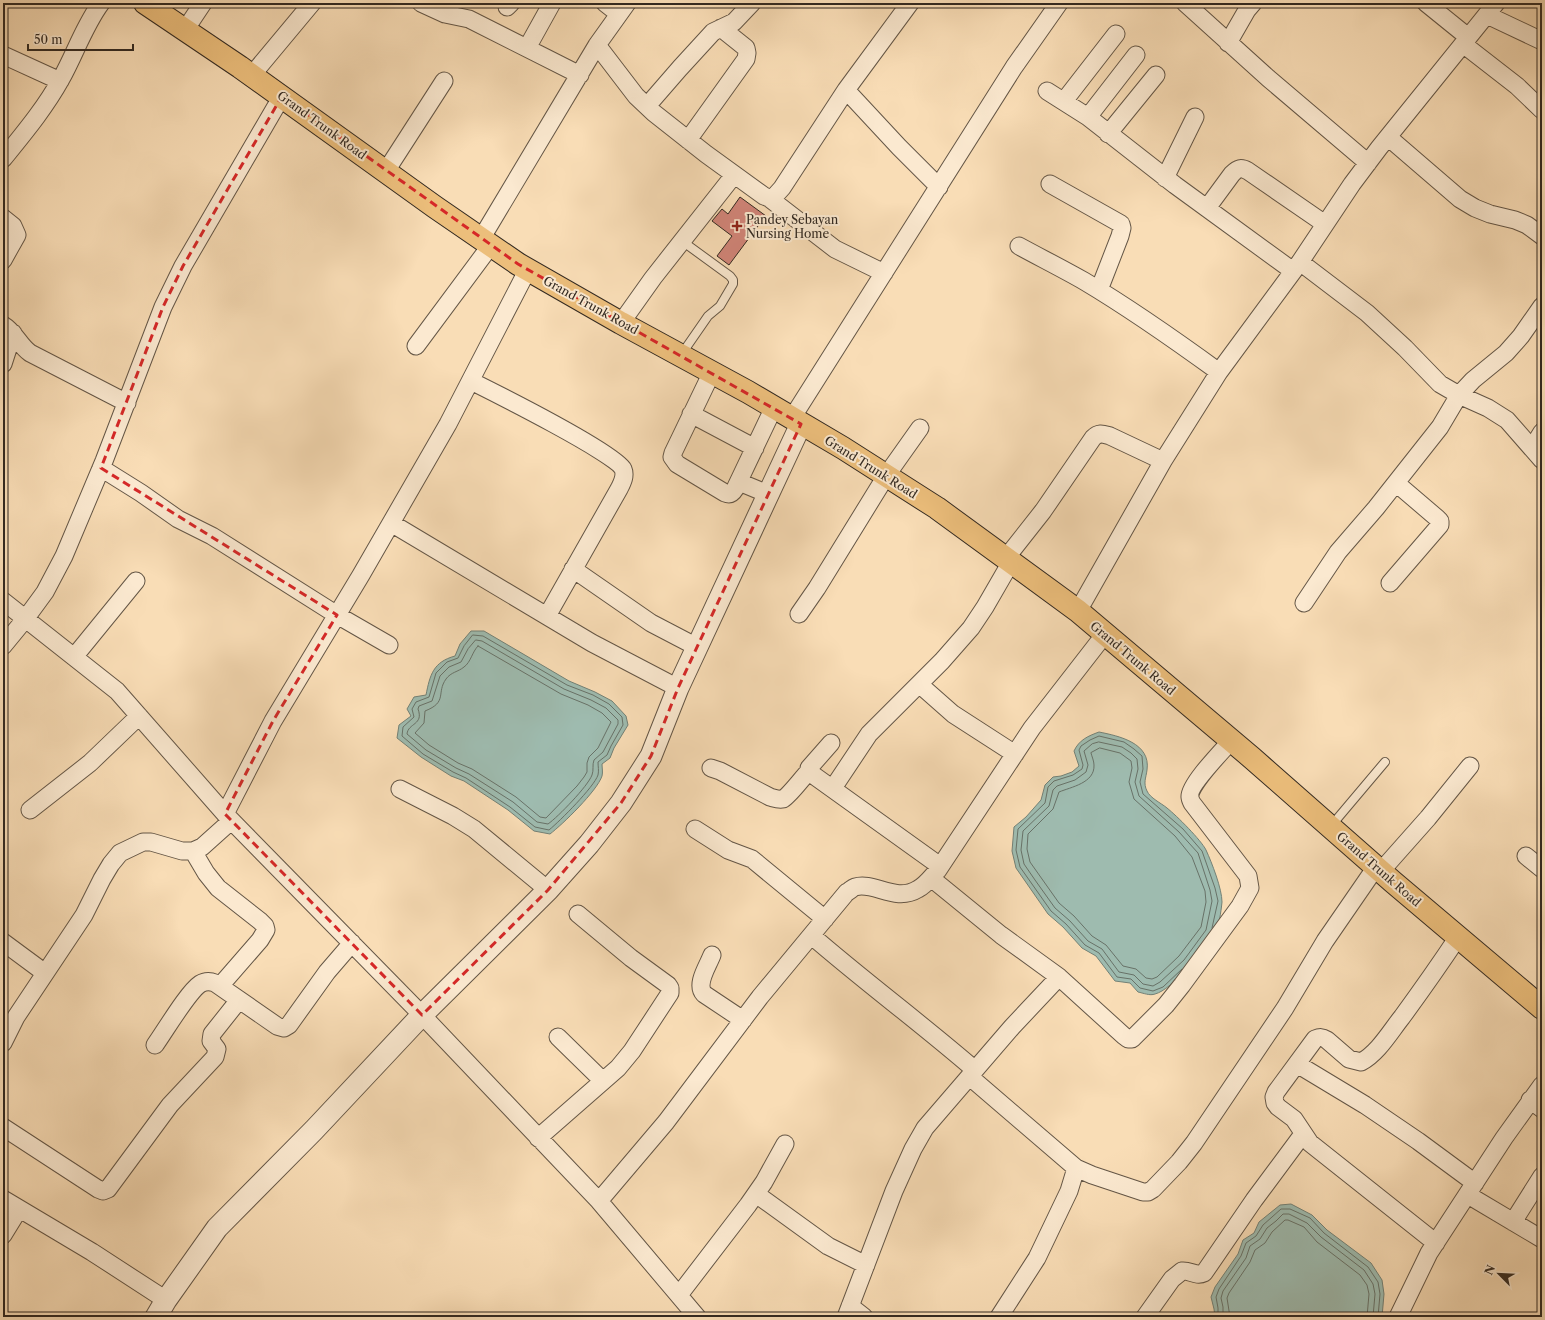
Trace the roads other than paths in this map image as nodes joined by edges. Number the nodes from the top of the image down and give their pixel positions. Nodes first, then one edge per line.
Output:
1 (101, 3) edge
2 (145, 3) edge
3 (203, 3) edge
4 (312, 3) edge
5 (552, 3) edge
6 (605, 3) edge
7 (752, 3) edge
8 (910, 3) edge
9 (1059, 3) edge
10 (1185, 3) edge
11 (1253, 3) edge
12 (1426, 3) edge
13 (431, 5) edge
14 (623, 8) edge
15 (462, 9) edge
16 (1492, 9) edge
17 (722, 28) junction
18 (185, 30) junction
19 (1116, 34) dead end
20 (1466, 40) junction
21 (1542, 41) edge
22 (1228, 43) junction
23 (597, 45) junction
24 (527, 48) junction
25 (3, 55) edge
26 (1136, 55) dead end
27 (252, 75) junction
28 (580, 75) junction
29 (1156, 75) dead end
30 (60, 81) junction
31 (444, 81) dead end
32 (846, 90) junction
33 (1047, 91) dead end
34 (282, 96) junction
35 (1064, 101) junction
36 (647, 106) junction
37 (1542, 110) edge
38 (1088, 117) junction
39 (1196, 117) dead end
40 (1108, 134) junction
41 (1388, 137) junction
42 (688, 140) junction
43 (3, 159) edge
44 (1368, 163) junction
45 (386, 171) junction
46 (734, 174) junction
47 (1165, 178) junction
48 (1050, 184) dead end
49 (939, 187) junction
50 (769, 198) junction
51 (1207, 208) junction
52 (3, 218) edge
53 (1325, 224) junction
54 (1542, 236) edge
55 (682, 241) junction
56 (486, 242) junction
57 (1019, 246) dead end
58 (3, 260) edge
59 (1296, 267) junction
60 (528, 269) junction
61 (884, 272) junction
62 (1099, 290) junction
63 (1542, 306) edge
64 (621, 323) junction
65 (8, 329) edge
66 (416, 346) dead end
67 (681, 355) junction
68 (3, 364) edge
69 (712, 372) junction
70 (1219, 372) junction
71 (471, 381) junction
72 (1459, 395) junction
73 (127, 403) junction
74 (692, 414) junction
75 (801, 423) junction
76 (920, 428) dead end
77 (1542, 432) edge
78 (755, 448) junction
79 (1537, 454) edge
80 (1163, 461) junction
81 (101, 468) junction
82 (886, 476) junction
83 (739, 482) junction
84 (1396, 484) junction
85 (768, 494) junction
86 (391, 523) junction
87 (1009, 560) junction
88 (574, 569) junction
89 (136, 582) dead end
90 (1390, 583) dead end
91 (3, 601) edge
92 (1304, 603) dead end
93 (1078, 611) junction
94 (799, 614) dead end
95 (337, 615) junction
96 (547, 616) junction
97 (26, 618) junction
98 (1105, 634) junction
99 (389, 645) dead end
100 (3, 646) edge
101 (697, 647) junction
102 (74, 657) junction
103 (919, 684) junction
104 (678, 688) junction
105 (139, 716) junction
106 (1231, 741) junction
107 (831, 743) dead end
108 (1015, 754) junction
109 (1385, 762) dead end
110 (1470, 766) dead end
111 (711, 768) dead end
112 (809, 771) junction
113 (833, 788) junction
114 (400, 789) dead end
115 (30, 810) dead end
116 (228, 818) junction
117 (1330, 827) junction
118 (695, 829) dead end
119 (193, 851) junction
120 (1526, 856) dead end
121 (1378, 869) junction
122 (1542, 869) edge
123 (935, 872) junction
124 (548, 890) junction
125 (578, 914) dead end
126 (825, 919) junction
127 (812, 936) junction
128 (1458, 937) junction
129 (3, 942) edge
130 (352, 944) junction
131 (712, 955) dead end
132 (45, 974) junction
133 (1059, 977) junction
134 (220, 986) junction
135 (239, 1000) junction
136 (1542, 1008) edge
137 (422, 1015) junction
138 (743, 1020) junction
139 (558, 1037) dead end
140 (3, 1043) edge
141 (155, 1045) dead end
142 (1297, 1064) junction
143 (973, 1073) junction
144 (603, 1081) junction
145 (1542, 1085) edge
146 (1536, 1105) edge
147 (3, 1127) edge
148 (1303, 1134) junction
149 (538, 1138) junction
150 (785, 1144) dead end
151 (1076, 1168) junction
152 (1542, 1176) edge
153 (1472, 1189) junction
154 (756, 1194) junction
155 (3, 1199) edge
156 (599, 1201) junction
157 (19, 1209) junction
158 (1513, 1222) junction
159 (3, 1235) edge
160 (1542, 1240) edge
161 (1436, 1243) junction
162 (866, 1265) junction
163 (679, 1296) junction
164 (162, 1312) edge
165 (848, 1312) edge
166 (697, 1317) edge
167 (864, 1317) edge
168 (999, 1317) edge
169 (1145, 1317) edge
170 (1398, 1317) edge

1 - 30 street
2 - 18 main road, Grand Trunk Road
3 - 18 street
4 - 27 street
5 - 24 street
6 - 14 street
7 - 17 street
8 - 32 street
9 - 49 street
10 - 22 street
11 - 22 street
12 - 20 street
13 - 15 street
14 - 23 street
15 - 24 street
16 - 20 street
16 - 21 street
17 - 36 street
17 - 42 street
18 - 27 main road, Grand Trunk Road
19 - 35 street
20 - 37 street
20 - 41 street
22 - 44 street
23 - 28 street
23 - 36 street
24 - 28 street
25 - 30 street
26 - 38 street
27 - 34 main road, Grand Trunk Road
28 - 56 street
29 - 40 street
30 - 43 street
31 - 45 street
32 - 49 street
32 - 50 street
33 - 35 street
34 - 45 main road, Grand Trunk Road
34 - 73 street
35 - 38 street
36 - 42 street
38 - 40 street
39 - 47 street
40 - 47 street
41 - 44 street
41 - 54 street
42 - 46 street
44 - 53 street
45 - 56 main road, Grand Trunk Road
46 - 50 street
46 - 55 street
47 - 51 street
48 - 62 street
49 - 61 street
50 - 61 street
51 - 53 street
51 - 59 street
52 - 58 street
53 - 59 street
55 - 64 street
55 - 67 lane
56 - 60 main road, Grand Trunk Road
56 - 66 street
57 - 62 street
59 - 70 street
59 - 72 street
60 - 64 main road, Grand Trunk Road
60 - 71 street
61 - 75 street
62 - 70 street
63 - 72 street
64 - 67 main road, Grand Trunk Road
65 - 68 street
65 - 73 street
67 - 69 main road, Grand Trunk Road
69 - 74 street
69 - 75 main road, Grand Trunk Road
70 - 80 street
71 - 86 street
71 - 88 street
72 - 79 street
72 - 84 street
73 - 81 street
74 - 78 street
74 - 83 street
75 - 78 street
75 - 82 main road, Grand Trunk Road
75 - 85 street
76 - 82 street
77 - 79 street
78 - 83 street
80 - 87 street
80 - 93 street
81 - 95 street
81 - 97 street
82 - 87 main road, Grand Trunk Road
82 - 94 street
83 - 85 street
84 - 90 street
84 - 92 street
85 - 101 street
86 - 95 street
86 - 96 street
87 - 93 main road, Grand Trunk Road
87 - 103 street
88 - 96 street
88 - 101 street
89 - 102 street
91 - 97 street
93 - 98 main road, Grand Trunk Road
95 - 99 street
95 - 116 street
96 - 104 street
97 - 100 street
97 - 102 street
98 - 106 main road, Grand Trunk Road
98 - 108 street
101 - 104 street
102 - 105 street
103 - 108 street
103 - 113 street
104 - 124 street
105 - 115 street
105 - 116 street
106 - 117 main road, Grand Trunk Road
106 - 133 street
107 - 112 street
108 - 123 street
109 - 117 lane
110 - 121 street
111 - 112 street
112 - 113 street
113 - 123 street
114 - 124 street
116 - 119 street
116 - 130 street
117 - 121 main road, Grand Trunk Road
118 - 126 street
119 - 132 street
119 - 134 street
120 - 122 street
121 - 128 main road, Grand Trunk Road
121 - 151 street
123 - 126 street
123 - 133 street
124 - 137 street
125 - 144 street
126 - 127 street
127 - 138 street
127 - 143 street
128 - 136 main road, Grand Trunk Road
128 - 142 street
129 - 132 street
130 - 135 street
130 - 137 street
131 - 138 street
132 - 140 street
133 - 143 street
134 - 135 street
134 - 141 street
135 - 147 street
137 - 149 street
137 - 164 street
138 - 156 street
139 - 144 street
142 - 148 street
142 - 153 street
143 - 151 street
143 - 162 street
144 - 149 street
145 - 146 street
146 - 153 street
148 - 161 street
148 - 169 street
149 - 156 street
150 - 154 street
151 - 168 street
152 - 158 street
153 - 158 street
153 - 161 street
154 - 162 street
154 - 163 street
155 - 157 street
156 - 163 street
157 - 159 street
157 - 164 street
158 - 160 street
161 - 170 street
162 - 165 street
163 - 166 street
165 - 167 street

